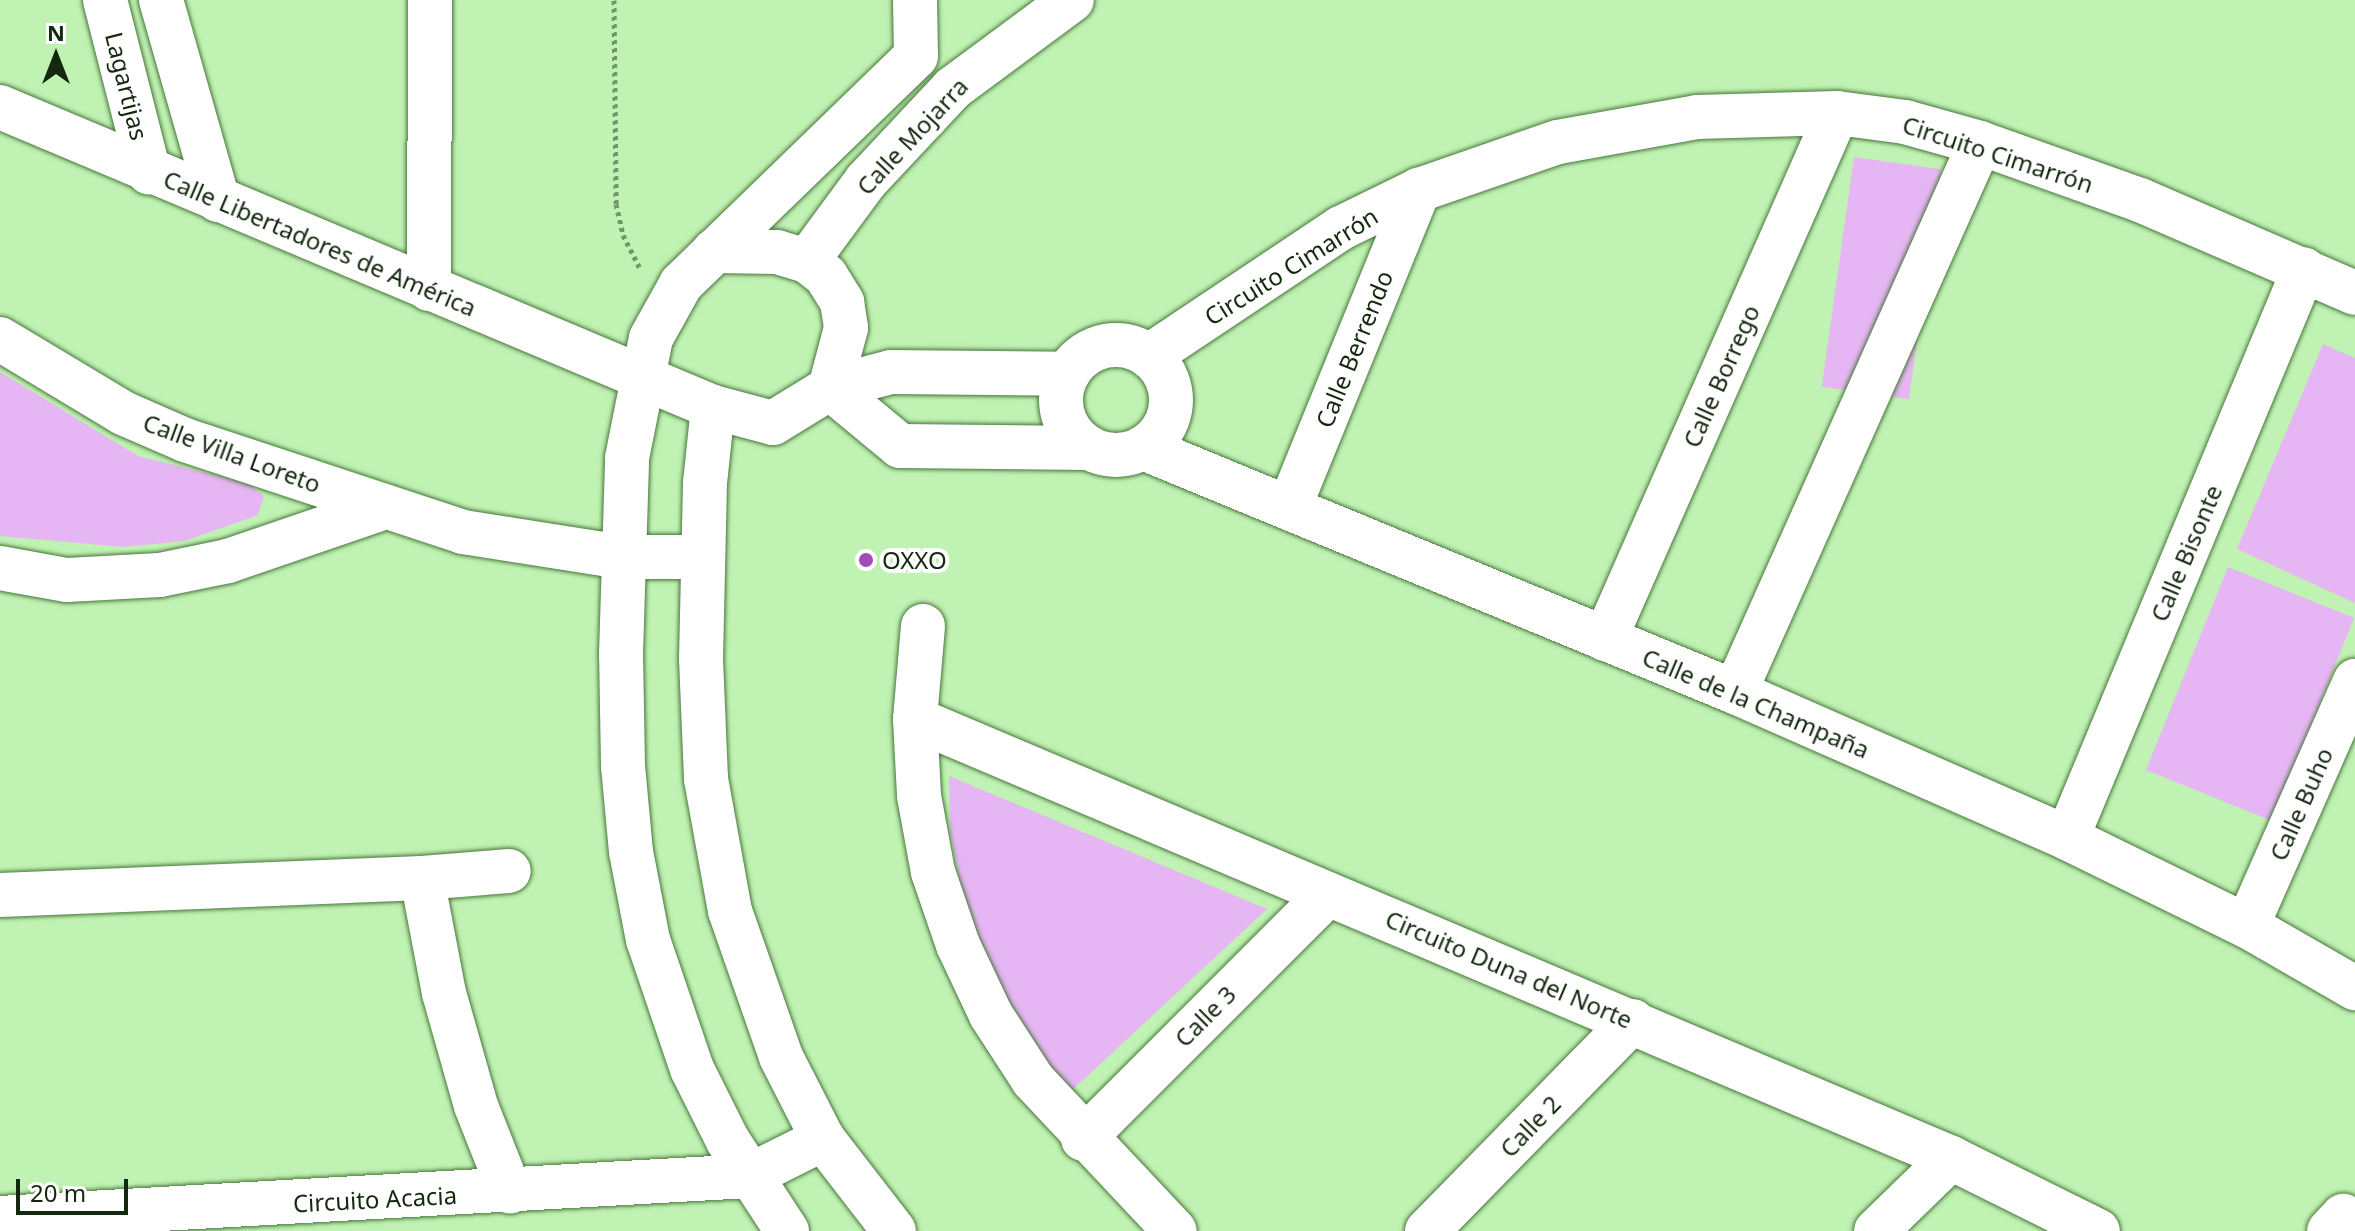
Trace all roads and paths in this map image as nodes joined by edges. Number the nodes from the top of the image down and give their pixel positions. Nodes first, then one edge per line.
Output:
1 (105, 0) edge
2 (161, 0) edge
3 (430, 0) edge
4 (614, 0) edge
5 (915, 0) edge
6 (1072, 0) edge
7 (916, 56) junction
8 (953, 88) junction
9 (0, 107) edge
10 (1837, 113) junction
11 (1980, 143) junction
12 (149, 172) junction
13 (1419, 190) junction
14 (218, 200) junction
15 (714, 251) junction
16 (807, 261) junction
17 (2304, 269) junction
18 (429, 289) junction
19 (2355, 293) edge
20 (667, 304) junction
21 (0, 339) edge
22 (1149, 356) junction
23 (1068, 374) junction
24 (642, 377) junction
25 (830, 388) junction
26 (713, 407) junction
27 (1089, 448) junction
28 (1143, 448) junction
29 (386, 507) junction
30 (1289, 508) junction
31 (622, 557) junction
32 (702, 557) junction
33 (0, 568) edge
34 (923, 626) dead end
35 (1605, 639) junction
36 (2355, 681) edge
37 (1735, 692) junction
38 (915, 719) junction
39 (2067, 838) junction
40 (509, 871) dead end
41 (422, 878) junction
42 (1328, 894) junction
43 (0, 895) edge
44 (2247, 926) junction
45 (2355, 988) edge
46 (1633, 1021) junction
47 (823, 1139) junction
48 (1083, 1139) junction
49 (1951, 1158) junction
50 (749, 1176) junction
51 (510, 1192) junction
52 (0, 1218) edge
53 (787, 1231) edge
54 (894, 1231) edge
55 (1175, 1231) edge
56 (1427, 1231) edge
57 (1876, 1231) edge
58 (2098, 1231) edge

1 - 12 street, Lagartijas
2 - 14 street
3 - 18 street
4 - 20 path
5 - 7 street
6 - 8 street, Calle Mojarra
7 - 8 street
7 - 15 street
8 - 16 street, Calle Mojarra
9 - 12 street, Calle Libertadores de América
10 - 11 street, Circuito Cimarrón
10 - 13 street, Circuito Cimarrón
10 - 35 street, Calle Borrego
11 - 17 street, Circuito Cimarrón
11 - 37 street
12 - 14 street, Calle Libertadores de América
13 - 22 street, Circuito Cimarrón
13 - 30 street, Calle Berrendo
14 - 18 street, Calle Libertadores de América
15 - 16 street
15 - 20 street
16 - 25 street
17 - 19 street, Circuito Cimarrón
17 - 39 street, Calle Bisonte
18 - 24 street, Calle Libertadores de América
20 - 24 street
21 - 29 street, Calle Villa Loreto
22 - 23 street
22 - 28 street
23 - 25 street
23 - 27 street
24 - 26 street, Calle Libertadores de América
24 - 31 street
25 - 26 street
25 - 27 street
26 - 32 street
27 - 28 street
28 - 30 street, Calle de la Champaña
29 - 31 street, Calle Villa Loreto
29 - 33 street, Calle Villa Loreto
30 - 35 street, Calle de la Champaña
31 - 32 street, Calle Villa Loreto
31 - 50 street
32 - 47 street
34 - 38 street
35 - 37 street, Calle de la Champaña
36 - 44 street, Calle Buho
37 - 39 street, Calle de la Champaña
38 - 42 street, Circuito Duna del Norte
38 - 48 street
39 - 44 street, Calle de la Champaña
40 - 41 street
41 - 43 street
41 - 51 street
42 - 46 street, Circuito Duna del Norte
42 - 48 street, Calle 3
44 - 45 street, Calle de la Champaña
46 - 49 street, Circuito Duna del Norte
46 - 56 street, Calle 2
47 - 50 street, Circuito Acacia
47 - 54 street
48 - 55 street
49 - 57 street
49 - 58 street, Circuito Duna del Norte
50 - 51 street, Circuito Acacia
50 - 53 street
51 - 52 street, Circuito Acacia

